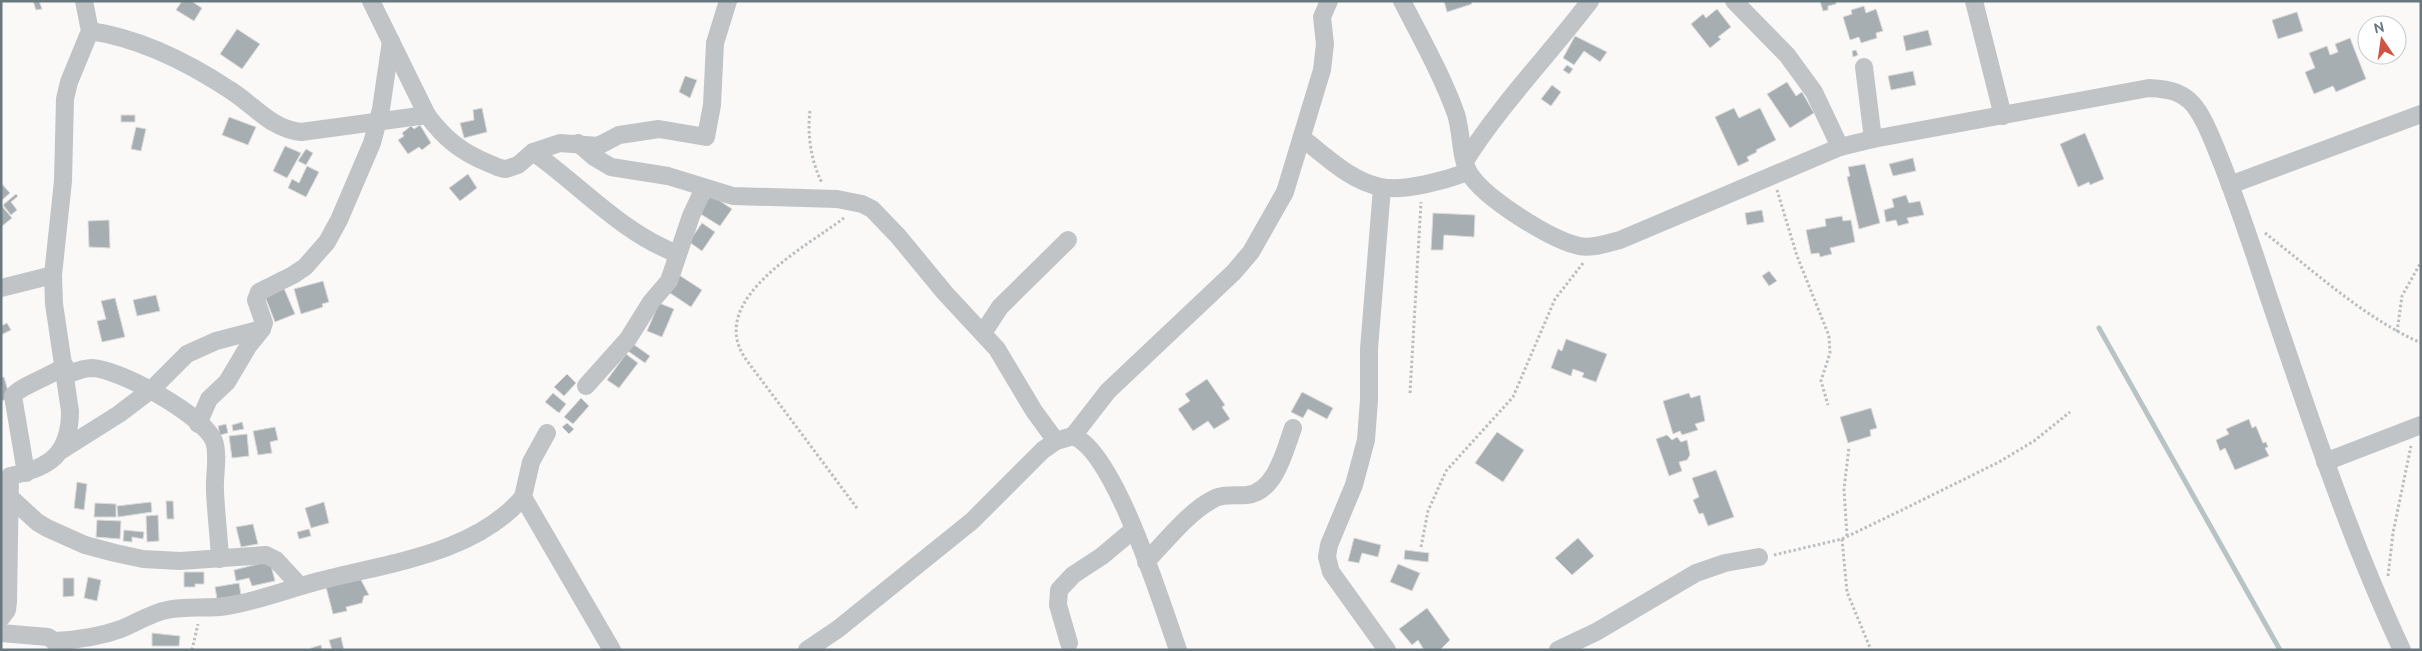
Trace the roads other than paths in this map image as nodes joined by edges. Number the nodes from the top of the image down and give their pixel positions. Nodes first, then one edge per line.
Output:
1 (84, 1) edge
2 (370, 1) edge
3 (728, 1) edge
4 (1329, 1) edge
5 (1402, 1) edge
6 (1590, 1) edge
7 (1734, 1) edge
8 (1974, 1) edge
9 (90, 31) junction
10 (391, 41) junction
11 (1864, 67) dead end
12 (2421, 114) edge
13 (427, 115) junction
14 (2003, 116) junction
15 (378, 121) junction
16 (1302, 138) junction
17 (1874, 138) junction
18 (578, 143) junction
19 (1840, 147) junction
20 (533, 152) junction
21 (1467, 166) junction
22 (2230, 185) junction
23 (704, 188) junction
24 (1382, 188) junction
25 (1068, 240) dead end
26 (678, 254) junction
27 (52, 274) junction
28 (1, 288) edge
29 (262, 329) junction
30 (983, 333) junction
31 (66, 371) junction
32 (586, 386) dead end
33 (152, 389) junction
34 (198, 424) junction
35 (2418, 426) edge
36 (1293, 428) dead end
37 (547, 433) dead end
38 (1073, 436) junction
39 (1056, 441) junction
40 (62, 450) junction
41 (2325, 462) junction
42 (12, 475) edge
43 (523, 497) junction
44 (11, 498) junction
45 (1133, 530) junction
46 (5, 555) edge
47 (1758, 557) road end
48 (220, 560) junction
49 (1146, 562) junction
50 (300, 586) junction
51 (1, 618) edge
52 (1, 633) edge
53 (1069, 643) dead end
54 (57, 645) edge
55 (612, 650) edge
56 (807, 650) edge
57 (1178, 650) edge
58 (1387, 650) edge
59 (1558, 650) edge
60 (2402, 650) edge

1 - 9 street
2 - 10 street
3 - 18 street
4 - 16 street
5 - 21 street
6 - 21 street
7 - 19 street
8 - 14 street
9 - 15 street
9 - 27 street
10 - 13 street
10 - 15 street
11 - 17 street
12 - 22 street
13 - 15 street
13 - 20 street
14 - 17 street
14 - 22 street
15 - 29 street
16 - 24 street
16 - 38 street
17 - 19 street
18 - 20 street
18 - 23 street
19 - 21 street
20 - 26 street
21 - 24 street
22 - 41 street
23 - 26 street
23 - 30 street
24 - 58 street
25 - 30 street
26 - 32 street
27 - 28 street
27 - 31 street
29 - 33 street
29 - 34 street
30 - 39 street
31 - 33 street
31 - 40 street
31 - 42 street
33 - 34 street
33 - 40 street
34 - 48 street
35 - 41 street
36 - 49 street
37 - 43 street
38 - 39 street
38 - 45 street
39 - 56 street
40 - 42 street
41 - 60 street
42 - 44 street
43 - 50 street
43 - 55 street
44 - 46 street
44 - 48 street
45 - 49 street
45 - 53 street
46 - 51 street
47 - 59 street
48 - 50 street
49 - 57 street
50 - 54 street
52 - 54 street

